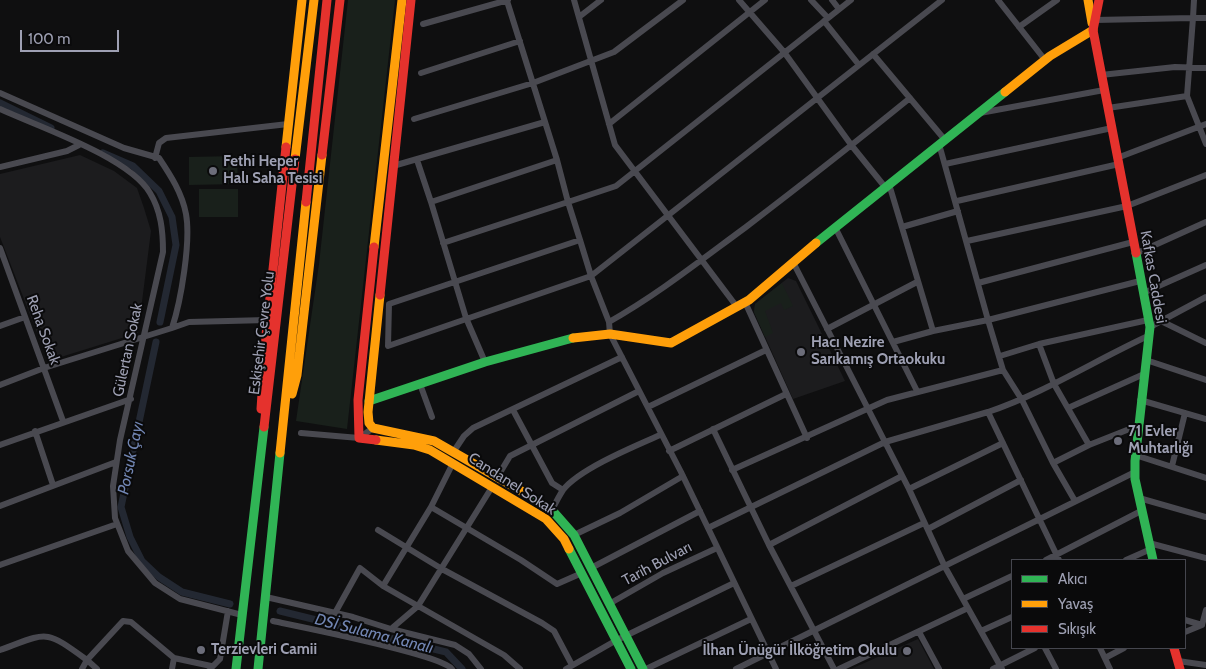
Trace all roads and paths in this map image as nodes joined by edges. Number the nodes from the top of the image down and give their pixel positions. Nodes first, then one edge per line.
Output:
1 (302, 0) edge
2 (314, 0) edge
3 (327, 0) edge
4 (340, 0) edge
5 (402, 0) edge
6 (411, 0) edge
7 (508, 0) edge
8 (574, 0) edge
9 (601, 0) edge
10 (683, 0) edge
11 (739, 0) edge
12 (765, 0) edge
13 (811, 0) edge
14 (832, 0) edge
15 (851, 0) edge
16 (942, 0) edge
17 (998, 0) edge
18 (1057, 0) edge
19 (1088, 0) edge
20 (1099, 0) edge
21 (1194, 0) edge
22 (839, 9) junction
23 (750, 14) junction
24 (579, 17) junction
25 (1193, 18) junction
26 (1206, 18) edge
27 (826, 20) junction
28 (1095, 20) junction
29 (423, 24) dead end
30 (1019, 27) junction
31 (1093, 30) junction
32 (520, 41) junction
33 (784, 52) junction
34 (873, 54) junction
35 (1045, 60) junction
36 (590, 62) junction
37 (859, 65) junction
38 (1190, 68) junction
39 (1206, 68) edge
40 (421, 73) dead end
41 (1100, 75) junction
42 (533, 83) junction
43 (1104, 90) junction
44 (0, 93) edge
45 (1187, 96) junction
46 (817, 97) junction
47 (910, 98) junction
48 (1108, 108) junction
49 (0, 109) edge
50 (978, 114) junction
51 (414, 119) dead end
52 (546, 122) junction
53 (288, 124) junction
54 (609, 124) junction
55 (1202, 125) edge
56 (1112, 128) junction
57 (942, 142) junction
58 (1206, 144) edge
59 (80, 145) junction
60 (852, 146) junction
61 (154, 158) junction
62 (417, 160) junction
63 (557, 160) junction
64 (1118, 161) junction
65 (946, 164) junction
66 (393, 166) junction
67 (0, 167) edge
68 (634, 170) junction
69 (1206, 174) edge
70 (887, 186) junction
71 (956, 201) junction
72 (430, 202) junction
73 (568, 202) junction
74 (1127, 206) junction
75 (958, 211) junction
76 (668, 216) junction
77 (1206, 222) edge
78 (835, 227) junction
79 (902, 227) junction
80 (580, 240) junction
81 (967, 241) junction
82 (1133, 242) junction
83 (443, 243) junction
84 (0, 248) edge
85 (1136, 254) junction
86 (701, 260) junction
87 (3, 264) edge
88 (794, 264) junction
89 (1206, 265) edge
90 (591, 276) junction
91 (455, 281) junction
92 (1140, 281) junction
93 (917, 282) junction
94 (978, 283) junction
95 (1142, 293) junction
96 (1204, 301) edge
97 (874, 304) junction
98 (741, 305) junction
99 (25, 316) junction
100 (466, 318) junction
101 (267, 320) junction
102 (988, 320) junction
103 (1161, 321) junction
104 (608, 322) junction
105 (1149, 323) junction
106 (0, 326) edge
107 (172, 328) junction
108 (827, 329) junction
109 (932, 331) junction
110 (610, 334) junction
111 (144, 335) junction
112 (1148, 336) junction
113 (893, 342) junction
114 (1206, 343) edge
115 (1039, 344) junction
116 (766, 350) junction
117 (1000, 356) junction
118 (622, 357) junction
119 (1146, 360) junction
120 (485, 362) junction
121 (44, 368) junction
122 (1004, 370) junction
123 (1144, 374) junction
124 (1206, 380) edge
125 (420, 384) junction
126 (1054, 384) junction
127 (0, 385) edge
128 (639, 391) junction
129 (917, 391) junction
130 (786, 394) junction
131 (131, 399) junction
132 (1022, 400) junction
133 (1140, 400) junction
134 (368, 401) junction
135 (648, 407) junction
136 (867, 408) junction
137 (1068, 408) junction
138 (513, 410) junction
139 (988, 412) junction
140 (1185, 413) junction
141 (432, 417) dead end
142 (1206, 419) edge
143 (63, 421) junction
144 (1137, 426) junction
145 (373, 428) junction
146 (282, 429) junction
147 (713, 429) junction
148 (35, 431) junction
149 (301, 434) dead end
150 (660, 435) junction
151 (360, 438) junction
152 (807, 438) junction
153 (885, 442) junction
154 (1003, 443) junction
155 (0, 445) edge
156 (531, 445) junction
157 (1088, 445) junction
158 (454, 451) junction
159 (670, 451) junction
160 (262, 452) junction
161 (1135, 455) junction
162 (116, 462) junction
163 (453, 463) junction
164 (1053, 463) junction
165 (1172, 466) junction
166 (732, 470) junction
167 (1135, 472) junction
168 (498, 476) junction
169 (683, 476) junction
170 (902, 476) junction
171 (1205, 476) edge
172 (1021, 480) junction
173 (54, 485) junction
174 (492, 487) junction
175 (909, 489) junction
176 (563, 490) junction
177 (1139, 498) junction
178 (1075, 500) junction
179 (0, 506) edge
180 (751, 506) junction
181 (431, 507) junction
182 (552, 510) junction
183 (700, 511) junction
184 (1142, 511) junction
185 (1206, 517) edge
186 (1039, 518) junction
187 (117, 524) junction
188 (926, 526) junction
189 (467, 528) junction
190 (708, 528) junction
191 (378, 530) dead end
192 (574, 535) junction
193 (769, 544) junction
194 (408, 546) junction
195 (1150, 546) junction
196 (717, 548) junction
197 (1058, 558) edge
198 (1206, 558) edge
199 (1128, 559) edge
200 (1153, 559) edge
201 (0, 565) edge
202 (945, 566) junction
203 (442, 568) junction
204 (591, 568) junction
205 (582, 573) junction
206 (1011, 576) edge
207 (734, 583) junction
208 (384, 586) junction
209 (791, 586) junction
210 (266, 597) junction
211 (963, 599) junction
212 (609, 604) junction
213 (418, 606) junction
214 (968, 608) junction
215 (1206, 610) edge
216 (228, 611) junction
217 (335, 612) junction
218 (242, 615) junction
219 (1011, 617) edge
220 (751, 619) junction
221 (273, 620) dead end
222 (1186, 620) edge
223 (1204, 626) edge
224 (391, 629) junction
225 (815, 631) junction
226 (981, 631) junction
227 (920, 632) junction
228 (1186, 632) edge
229 (626, 636) junction
230 (615, 641) junction
231 (1033, 649) edge
232 (1046, 649) edge
233 (1100, 649) edge
234 (1122, 649) edge
235 (1174, 649) edge
236 (0, 650) edge
237 (768, 653) junction
238 (174, 658) junction
239 (1105, 658) junction
240 (86, 660) junction
241 (572, 665) junction
242 (1179, 665) edge
243 (1206, 665) edge
244 (211, 668) edge
245 (998, 668) edge
246 (82, 669) edge
247 (97, 669) edge
248 (172, 669) edge
249 (236, 669) edge
250 (258, 669) edge
251 (452, 669) edge
252 (481, 669) edge
253 (520, 669) edge
254 (566, 669) edge
255 (631, 669) edge
256 (645, 669) edge
257 (736, 669) edge
258 (776, 669) edge
259 (834, 669) edge
260 (839, 669) edge
261 (939, 669) edge
262 (1056, 669) edge
263 (1110, 669) edge

1 - 53 main road
2 - 160 main road, Eskişehir Çevre Yolu
3 - 146 main road, Eskişehir Çevre Yolu
4 - 146 main road
5 - 151 main road
6 - 66 main road
7 - 29 street
7 - 32 street
8 - 24 street
9 - 24 street
10 - 36 street
11 - 23 street
12 - 23 street
13 - 27 street
14 - 22 street
15 - 22 street
16 - 34 street
17 - 30 street
18 - 30 street
19 - 31 main road
20 - 28 main road, Kafkas Caddesi
21 - 25 street
22 - 27 street
23 - 33 street
23 - 54 street
24 - 36 street
25 - 26 street
25 - 28 street
25 - 38 street
27 - 33 street
27 - 37 street
28 - 31 main road, Kafkas Caddesi
30 - 35 street
31 - 35 main road
31 - 41 main road, Kafkas Caddesi
32 - 40 street
32 - 42 street
33 - 46 street
33 - 68 street
34 - 37 street
34 - 47 street
35 - 50 main road
36 - 42 street
36 - 54 street
37 - 46 street
38 - 39 street
38 - 41 street
38 - 45 street
41 - 43 main road, Kafkas Caddesi
42 - 51 street
42 - 52 street
43 - 48 main road, Kafkas Caddesi
43 - 50 street
44 - 61 street
45 - 48 street
45 - 55 street
46 - 60 street
46 - 76 street
47 - 57 street
47 - 60 street
48 - 56 main road, Kafkas Caddesi
49 - 59 street, Gülertan Sokak
50 - 57 main road
52 - 62 street
52 - 63 street
53 - 61 street
53 - 101 main road
54 - 68 street
55 - 58 street
55 - 64 street
56 - 64 main road, Kafkas Caddesi
56 - 65 street
57 - 65 street
57 - 70 main road
59 - 67 street
59 - 111 street, Gülertan Sokak
60 - 70 street
60 - 86 street
61 - 107 street
62 - 66 street
62 - 72 street
63 - 72 street
63 - 73 street
64 - 71 street
64 - 74 main road, Kafkas Caddesi
65 - 71 street
66 - 134 main road
68 - 73 street
68 - 76 street
69 - 74 street
70 - 78 main road
70 - 79 street
71 - 75 street
72 - 83 street
73 - 80 street
73 - 83 street
74 - 81 street
74 - 82 main road, Kafkas Caddesi
75 - 79 street
75 - 81 street
76 - 86 street
76 - 90 street
77 - 85 street
78 - 88 main road
78 - 97 street
79 - 93 street
80 - 90 street
80 - 91 street
81 - 94 street
82 - 85 main road, Kafkas Caddesi
82 - 94 street
83 - 91 street
84 - 87 street, Reha Sokak
85 - 92 main road, Kafkas Caddesi
86 - 98 street
86 - 104 street
87 - 99 street, Reha Sokak
88 - 98 main road
88 - 108 street
89 - 95 street
90 - 100 street
90 - 104 street
91 - 100 street
91 - 100 street
92 - 95 main road, Kafkas Caddesi
92 - 102 street
93 - 97 street
93 - 109 street
94 - 102 street
95 - 105 main road, Kafkas Caddesi
96 - 103 street
97 - 108 street
97 - 113 street
98 - 110 main road
98 - 116 street
99 - 106 street
99 - 121 street, Reha Sokak
100 - 120 street
101 - 107 street
101 - 160 main road
102 - 109 street
102 - 117 street
103 - 105 street
103 - 114 street
104 - 110 street
105 - 112 main road, Kafkas Caddesi
105 - 115 street
107 - 111 street
108 - 136 street
109 - 113 street
110 - 118 street
110 - 120 main road
111 - 121 street
111 - 131 street, Gülertan Sokak
112 - 119 main road, Kafkas Caddesi
112 - 126 street
113 - 129 street
115 - 117 street
115 - 126 street
116 - 130 street
116 - 135 street
117 - 122 street
118 - 128 street
118 - 138 street
119 - 123 main road, Kafkas Caddesi
119 - 124 street
120 - 125 main road
121 - 127 street
121 - 143 street, Reha Sokak
122 - 129 street
122 - 132 street
123 - 133 main road, Kafkas Caddesi
123 - 137 street
125 - 134 main road
125 - 141 street
126 - 132 street
126 - 137 street
128 - 135 street
128 - 156 street
129 - 136 street
130 - 147 street
130 - 152 street
131 - 143 street
131 - 162 street, Gülertan Sokak
132 - 139 street
132 - 164 street
133 - 140 street
133 - 144 main road, Kafkas Caddesi
134 - 145 main road
135 - 150 street
136 - 152 street
136 - 153 street
137 - 157 street
138 - 156 street
138 - 158 street
139 - 153 street
139 - 154 street
140 - 142 street
140 - 165 street
143 - 148 street
144 - 157 street
144 - 161 main road, Kafkas Caddesi
145 - 151 street
145 - 158 main road
146 - 210 main road, Eskişehir Çevre Yolu
147 - 159 street
147 - 166 street
148 - 155 street
148 - 173 street
149 - 151 street, Candanel Sokak
150 - 159 street
150 - 176 street
151 - 163 main road, Candanel Sokak
152 - 166 street
153 - 170 street
153 - 180 street
154 - 172 street
154 - 175 street
156 - 168 street
156 - 176 street
157 - 164 street
158 - 168 main road
159 - 169 street
160 - 218 main road, Eskişehir Çevre Yolu
161 - 165 street
161 - 167 main road, Kafkas Caddesi
162 - 173 street
162 - 187 street, Gülertan Sokak
163 - 174 main road, Candanel Sokak
163 - 181 street
164 - 178 street
165 - 171 street
166 - 180 street
167 - 177 main road, Kafkas Caddesi
167 - 178 street
168 - 182 main road
169 - 183 street
169 - 192 street
170 - 175 street
170 - 193 street
172 - 186 street
172 - 188 street
173 - 179 street
174 - 189 street
174 - 205 main road, Candanel Sokak
175 - 188 street
176 - 182 street
177 - 184 main road, Kafkas Caddesi
177 - 185 street
178 - 186 street
180 - 190 street
180 - 193 street
181 - 189 street
181 - 194 street
182 - 192 main road
183 - 190 street
183 - 204 street
184 - 195 main road, Kafkas Caddesi
184 - 197 street
186 - 197 street
186 - 202 street
187 - 201 street
187 - 216 street, Gülertan Sokak
188 - 202 street
188 - 209 street
189 - 203 street
189 - 205 street
190 - 196 street
191 - 194 street
192 - 204 main road
193 - 209 street
194 - 203 street
194 - 208 street
195 - 198 street
195 - 199 street
195 - 200 main road, Kafkas Caddesi
196 - 207 street
196 - 212 street, Tarih Bulvarı
202 - 211 street
202 - 225 street
203 - 213 street
203 - 241 street
204 - 212 main road
205 - 230 main road, Candanel Sokak
206 - 211 street
207 - 220 street
207 - 229 street
208 - 213 street
208 - 217 street
209 - 225 street
210 - 217 street
210 - 250 main road, Eskişehir Çevre Yolu
211 - 214 street
212 - 229 main road
213 - 224 street
213 - 253 street
214 - 226 street
214 - 227 street
215 - 223 street
216 - 218 street, Gülertan Sokak
216 - 244 street
217 - 224 street
218 - 249 main road, Eskişehir Çevre Yolu
219 - 226 street
220 - 237 street
220 - 256 street
221 - 251 street
222 - 223 street
223 - 228 street
224 - 252 street
225 - 237 street
225 - 259 street
226 - 245 street
227 - 260 street
227 - 261 street
229 - 230 street
229 - 256 main road
230 - 241 street
230 - 255 main road, Candanel Sokak
231 - 245 street
232 - 262 street
233 - 239 street
234 - 239 street
235 - 242 main road
236 - 240 street
237 - 257 street
237 - 258 street
238 - 240 street
238 - 244 street
238 - 248 street
239 - 263 street
240 - 246 street
240 - 247 street
241 - 254 street
242 - 243 street

